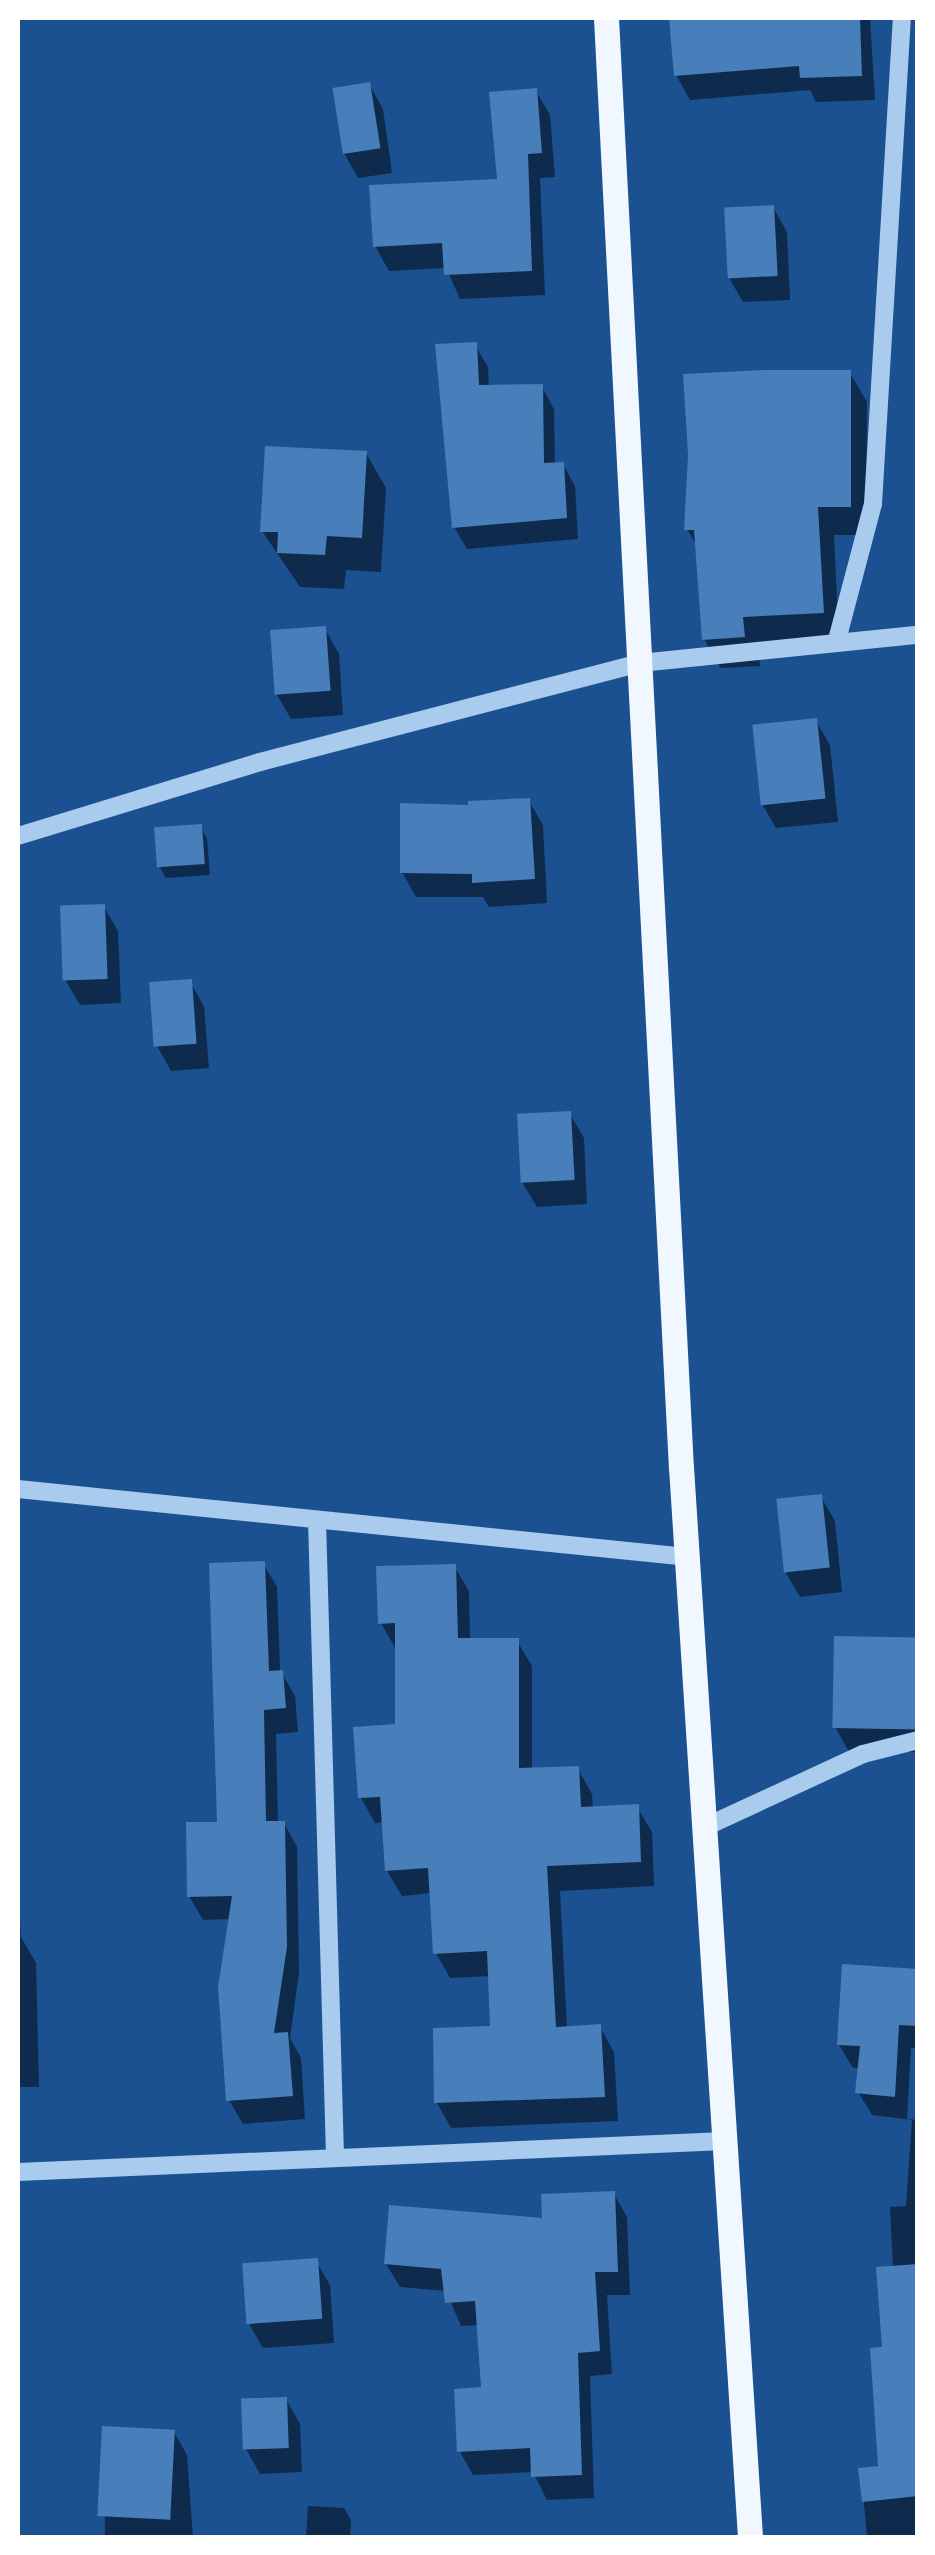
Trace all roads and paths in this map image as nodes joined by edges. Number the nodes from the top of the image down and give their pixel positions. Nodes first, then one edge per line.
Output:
1 (606, 18) edge
2 (902, 18) edge
3 (918, 636) edge
4 (837, 640) junction
5 (640, 663) junction
6 (18, 836) edge
7 (18, 1489) edge
8 (317, 1520) junction
9 (687, 1558) junction
10 (918, 1740) edge
11 (704, 1828) junction
12 (724, 2141) junction
13 (335, 2158) junction
14 (18, 2172) edge
15 (750, 2538) edge

1 - 5 main road
2 - 4 street
3 - 4 street
4 - 5 street
5 - 6 street
5 - 9 main road
7 - 8 street
8 - 9 street
8 - 13 street
9 - 11 main road
10 - 11 street
11 - 12 main road
12 - 13 street
12 - 15 main road
13 - 14 street

